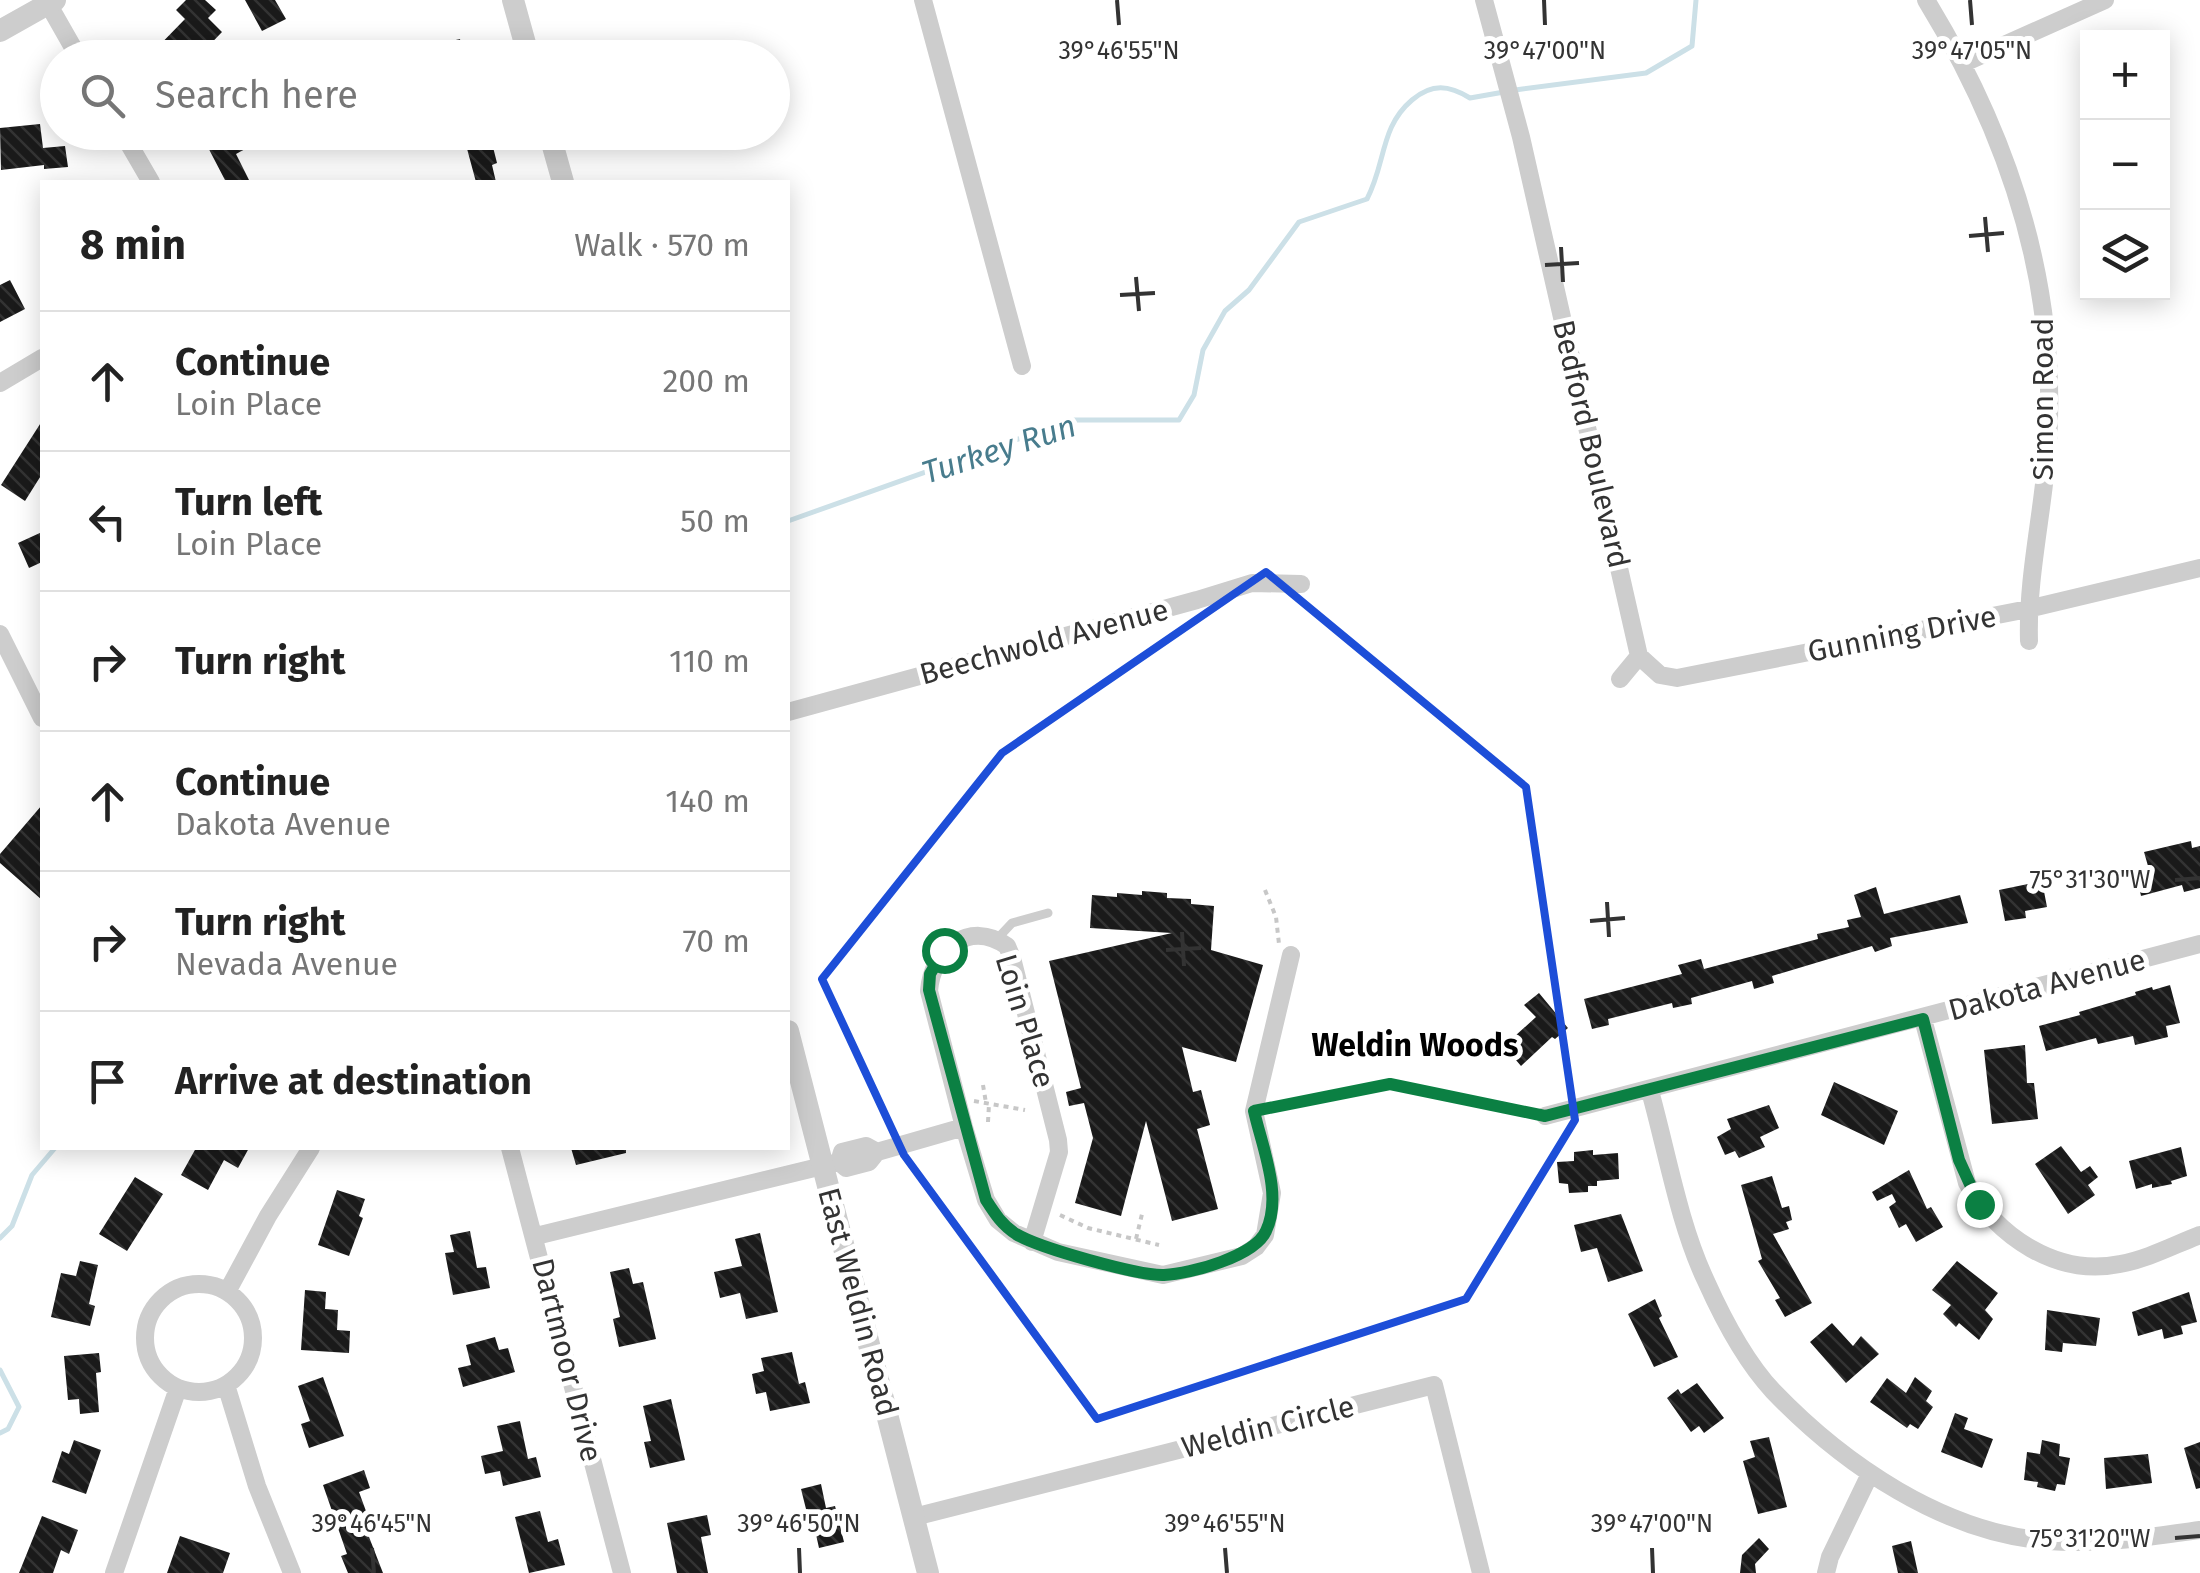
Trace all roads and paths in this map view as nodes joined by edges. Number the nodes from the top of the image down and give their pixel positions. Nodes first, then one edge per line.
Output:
1 (512, 0) edge
2 (924, 0) edge
3 (1484, 0) edge
4 (1926, 0) edge
5 (2105, 0) edge
6 (50, 1) edge
7 (0, 31) edge
8 (70, 40) edge
9 (523, 40) edge
10 (1964, 63) junction
11 (132, 150) edge
12 (554, 150) edge
13 (150, 180) edge
14 (562, 180) edge
15 (40, 359) edge
16 (1022, 366) dead end
17 (0, 384) edge
18 (2200, 568) edge
19 (1301, 584) dead end
20 (2028, 609) junction
21 (0, 634) edge
22 (2029, 641) dead end
23 (1639, 656) junction
24 (1620, 679) dead end
25 (790, 711) edge
26 (40, 714) edge
27 (1265, 890) dead end
28 (1048, 913) dead end
29 (997, 939) junction
30 (2200, 944) edge
31 (1285, 952) joint
32 (1923, 1019) junction
33 (790, 1037) edge
34 (983, 1085) dead end
35 (1650, 1091) junction
36 (969, 1100) dead end
37 (988, 1104) junction
38 (1025, 1110) dead end
39 (1254, 1111) junction
40 (1545, 1116) joint
41 (988, 1122) dead end
42 (964, 1128) junction
43 (310, 1150) edge
44 (511, 1150) edge
45 (831, 1164) junction
46 (1142, 1214) dead end
47 (2200, 1235) edge
48 (536, 1236) junction
49 (1032, 1242) junction
50 (1132, 1253) dead end
51 (227, 1292) junction
52 (226, 1385) junction
53 (178, 1388) junction
54 (1869, 1476) junction
55 (914, 1517) junction
56 (2200, 1530) edge
57 (114, 1573) edge
58 (292, 1573) edge
59 (622, 1573) edge
60 (928, 1573) edge
61 (1481, 1573) edge
62 (1826, 1573) edge

1 - 9 street
2 - 16 street
3 - 23 street, Bedford Boulevard
4 - 10 street, Simon Road
5 - 10 street
6 - 7 street
6 - 8 street
10 - 20 street, Simon Road
11 - 13 street
12 - 14 street
15 - 17 street
18 - 20 street, Gunning Drive
19 - 25 street, Beechwold Avenue
20 - 22 street, Simon Road
20 - 23 street, Gunning Drive
21 - 26 street
23 - 24 street
27 - 31 path
28 - 29 lane
29 - 42 street, Loin Place
29 - 49 street, Loin Place
30 - 32 street, Dakota Avenue
31 - 39 street, Loin Place
32 - 35 street, Dakota Avenue
32 - 47 street
33 - 45 street, East Weldin Road
34 - 37 path
35 - 40 street, Dakota Avenue
35 - 54 street
36 - 37 path
37 - 38 path
37 - 41 path
39 - 40 path
39 - 49 street, Loin Place
42 - 45 street
42 - 49 street, Loin Place
43 - 51 street
44 - 48 street, Dartmoor Drive
45 - 48 street
45 - 55 street, East Weldin Road
46 - 50 path
48 - 59 street, Dartmoor Drive
51 - 52 street
51 - 53 street
52 - 53 street
52 - 58 street
53 - 57 street
54 - 56 street
54 - 62 street
55 - 60 street, East Weldin Road
55 - 61 street, Weldin Circle

